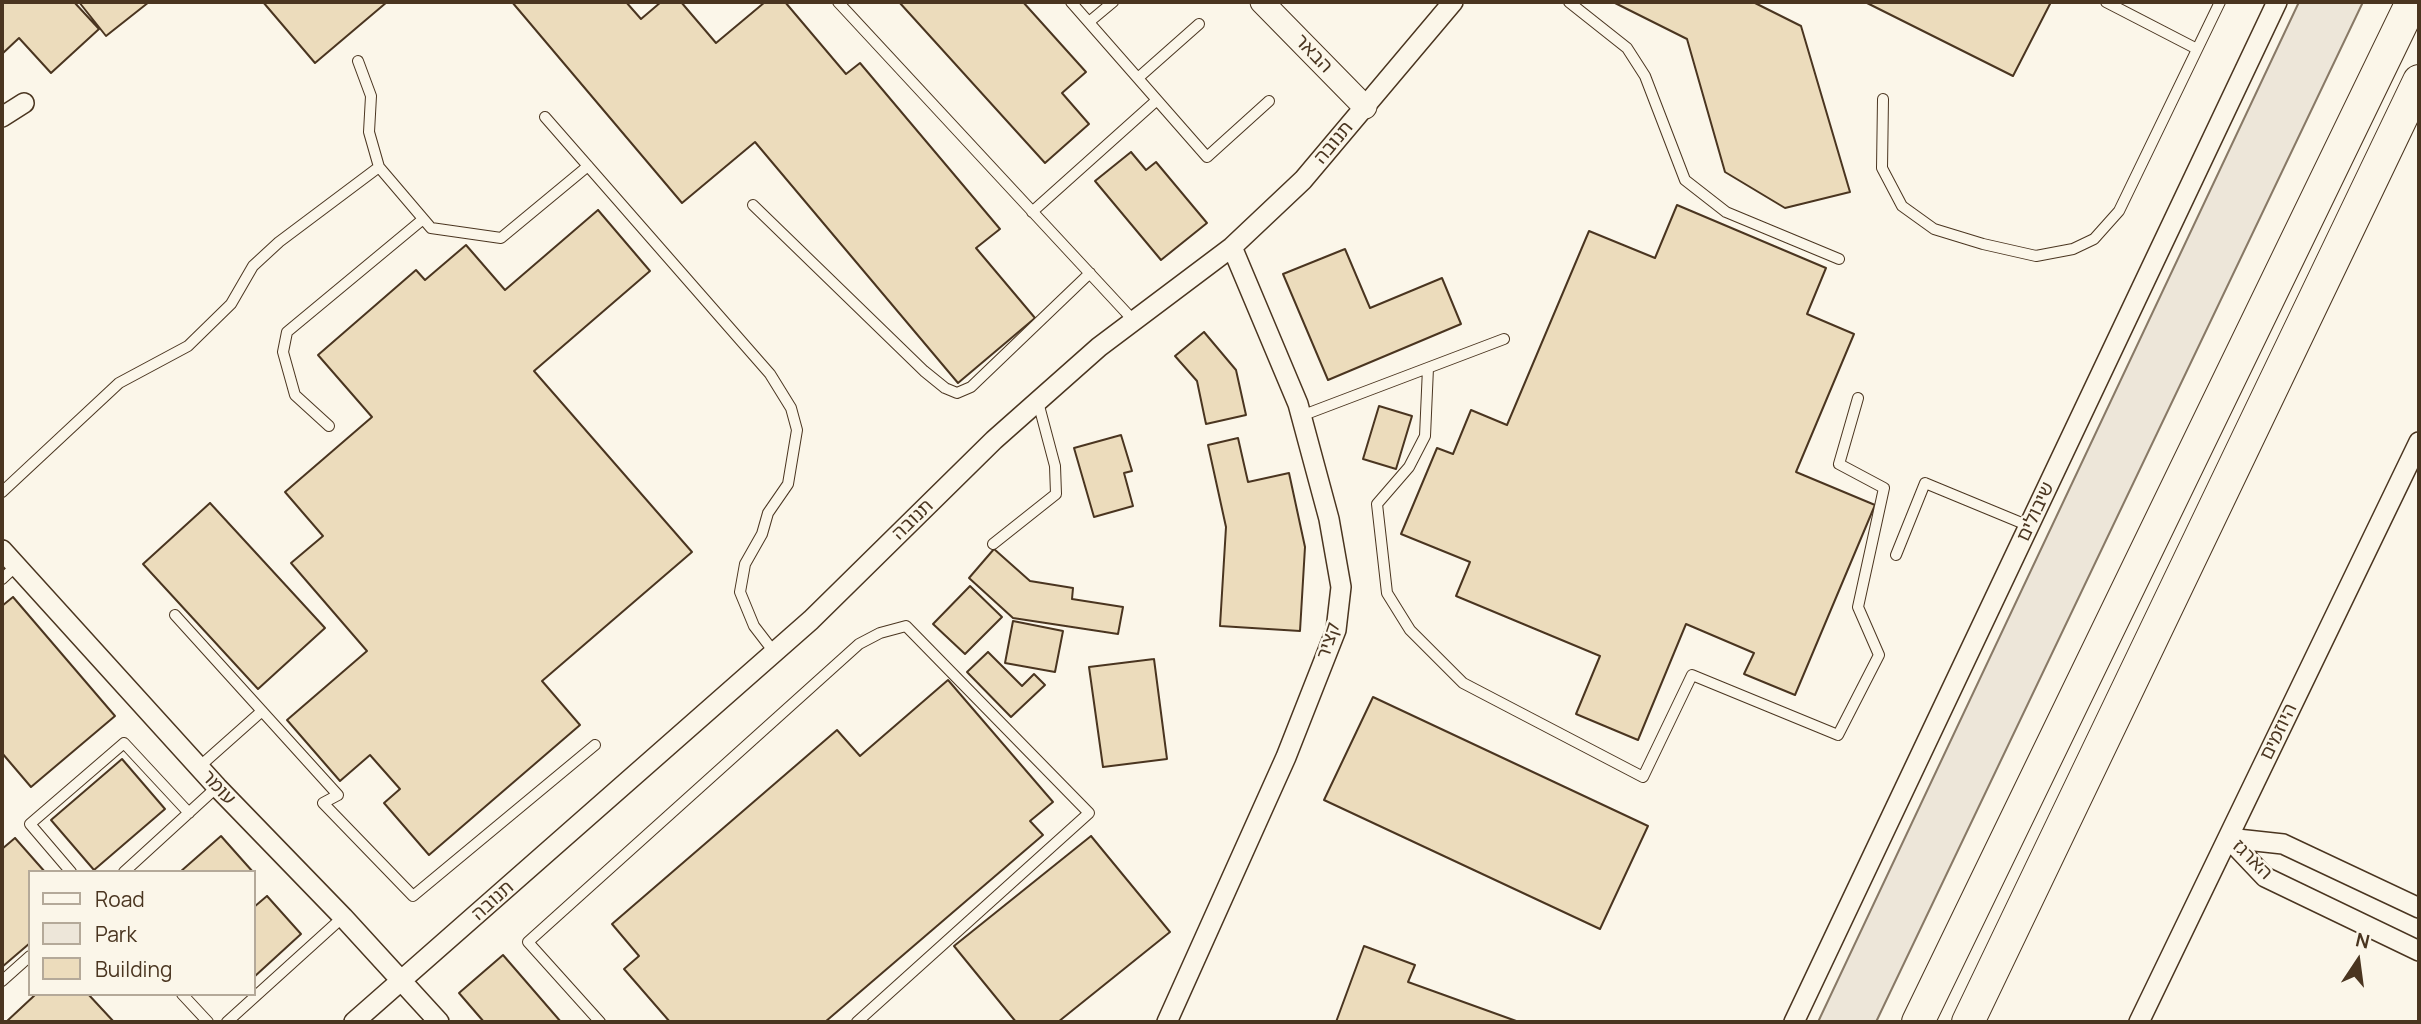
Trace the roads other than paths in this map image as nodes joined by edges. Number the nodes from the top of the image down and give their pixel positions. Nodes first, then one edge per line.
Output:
1 (1071, 2) edge
2 (1113, 2) edge
3 (1262, 2) edge
4 (1453, 2) edge
5 (1569, 2) edge
6 (2105, 2) edge
7 (2220, 2) edge
8 (2277, 2) edge
9 (2412, 2) edge
10 (843, 3) edge
11 (1089, 22) junction
12 (1199, 24) dead end
13 (2197, 49) junction
14 (358, 61) dead end
15 (1138, 78) junction
16 (2419, 81) edge
17 (1883, 99) dead end
18 (1157, 100) junction
19 (1269, 101) dead end
20 (24, 103) dead end
21 (1365, 107) junction
22 (2, 117) edge
23 (545, 117) dead end
24 (588, 166) junction
25 (379, 167) junction
26 (752, 205) dead end
27 (1032, 212) junction
28 (422, 220) junction
29 (1232, 247) junction
30 (1839, 258) dead end
31 (1090, 273) junction
32 (1134, 320) junction
33 (1504, 339) dead end
34 (1428, 368) junction
35 (1858, 398) dead end
36 (1038, 402) junction
37 (1301, 416) junction
38 (329, 426) dead end
39 (2419, 442) edge
40 (2, 492) edge
41 (2029, 526) junction
42 (993, 544) dead end
43 (2, 550) edge
44 (1896, 555) dead end
45 (9, 573) edge
46 (175, 615) dead end
47 (774, 652) junction
48 (262, 712) junction
49 (595, 745) dead end
50 (199, 767) junction
51 (218, 787) junction
52 (189, 813) junction
53 (2228, 838) junction
54 (69, 870) edge
55 (126, 870) edge
56 (2419, 908) edge
57 (343, 917) junction
58 (2419, 951) edge
59 (28, 958) edge
60 (2, 981) edge
61 (402, 982) junction
62 (184, 996) edge
63 (256, 996) edge
64 (256, 996) edge
65 (208, 1022) edge
66 (227, 1022) edge
67 (354, 1022) edge
68 (439, 1022) edge
69 (600, 1022) edge
70 (857, 1022) edge
71 (1167, 1022) edge
72 (1794, 1022) edge
73 (1918, 1022) edge
74 (1968, 1022) edge
75 (2139, 1022) edge

1 - 11 lane
2 - 11 lane
3 - 21 street, הבאר
4 - 21 street, תנובה
5 - 30 lane
6 - 13 lane
7 - 13 lane
8 - 41 street, שיבולים
9 - 73 highway
10 - 27 lane
11 - 15 lane
12 - 15 lane
13 - 17 lane
14 - 25 lane
15 - 18 lane
16 - 74 highway
18 - 19 lane
18 - 27 lane
20 - 22 street
21 - 29 street, תנובה
23 - 24 lane
24 - 28 lane
24 - 47 lane
25 - 28 lane
25 - 40 lane
26 - 31 lane
27 - 31 lane
28 - 38 lane
29 - 32 street, תנובה
29 - 37 street, קציר
31 - 32 lane
32 - 36 street, תנובה
33 - 34 lane
34 - 35 lane
34 - 37 lane
36 - 42 lane
36 - 47 street, תנובה
37 - 71 street, קציר
39 - 53 street, היוזמים
41 - 44 lane
41 - 72 street, שיבולים
43 - 45 street, עומר
45 - 50 street, עומר
46 - 48 lane
47 - 61 street, תנובה
48 - 49 lane
48 - 50 lane
50 - 51 street, עומר
51 - 52 lane
51 - 57 street, עומר
52 - 54 lane
52 - 55 lane
53 - 56 street, הארגז
53 - 58 street, הארגז
53 - 75 street, היוזמים
57 - 61 street, עומר
57 - 64 lane
59 - 60 lane
61 - 67 street, תנובה
61 - 68 street, עומר
62 - 65 lane
63 - 66 lane
69 - 70 lane

